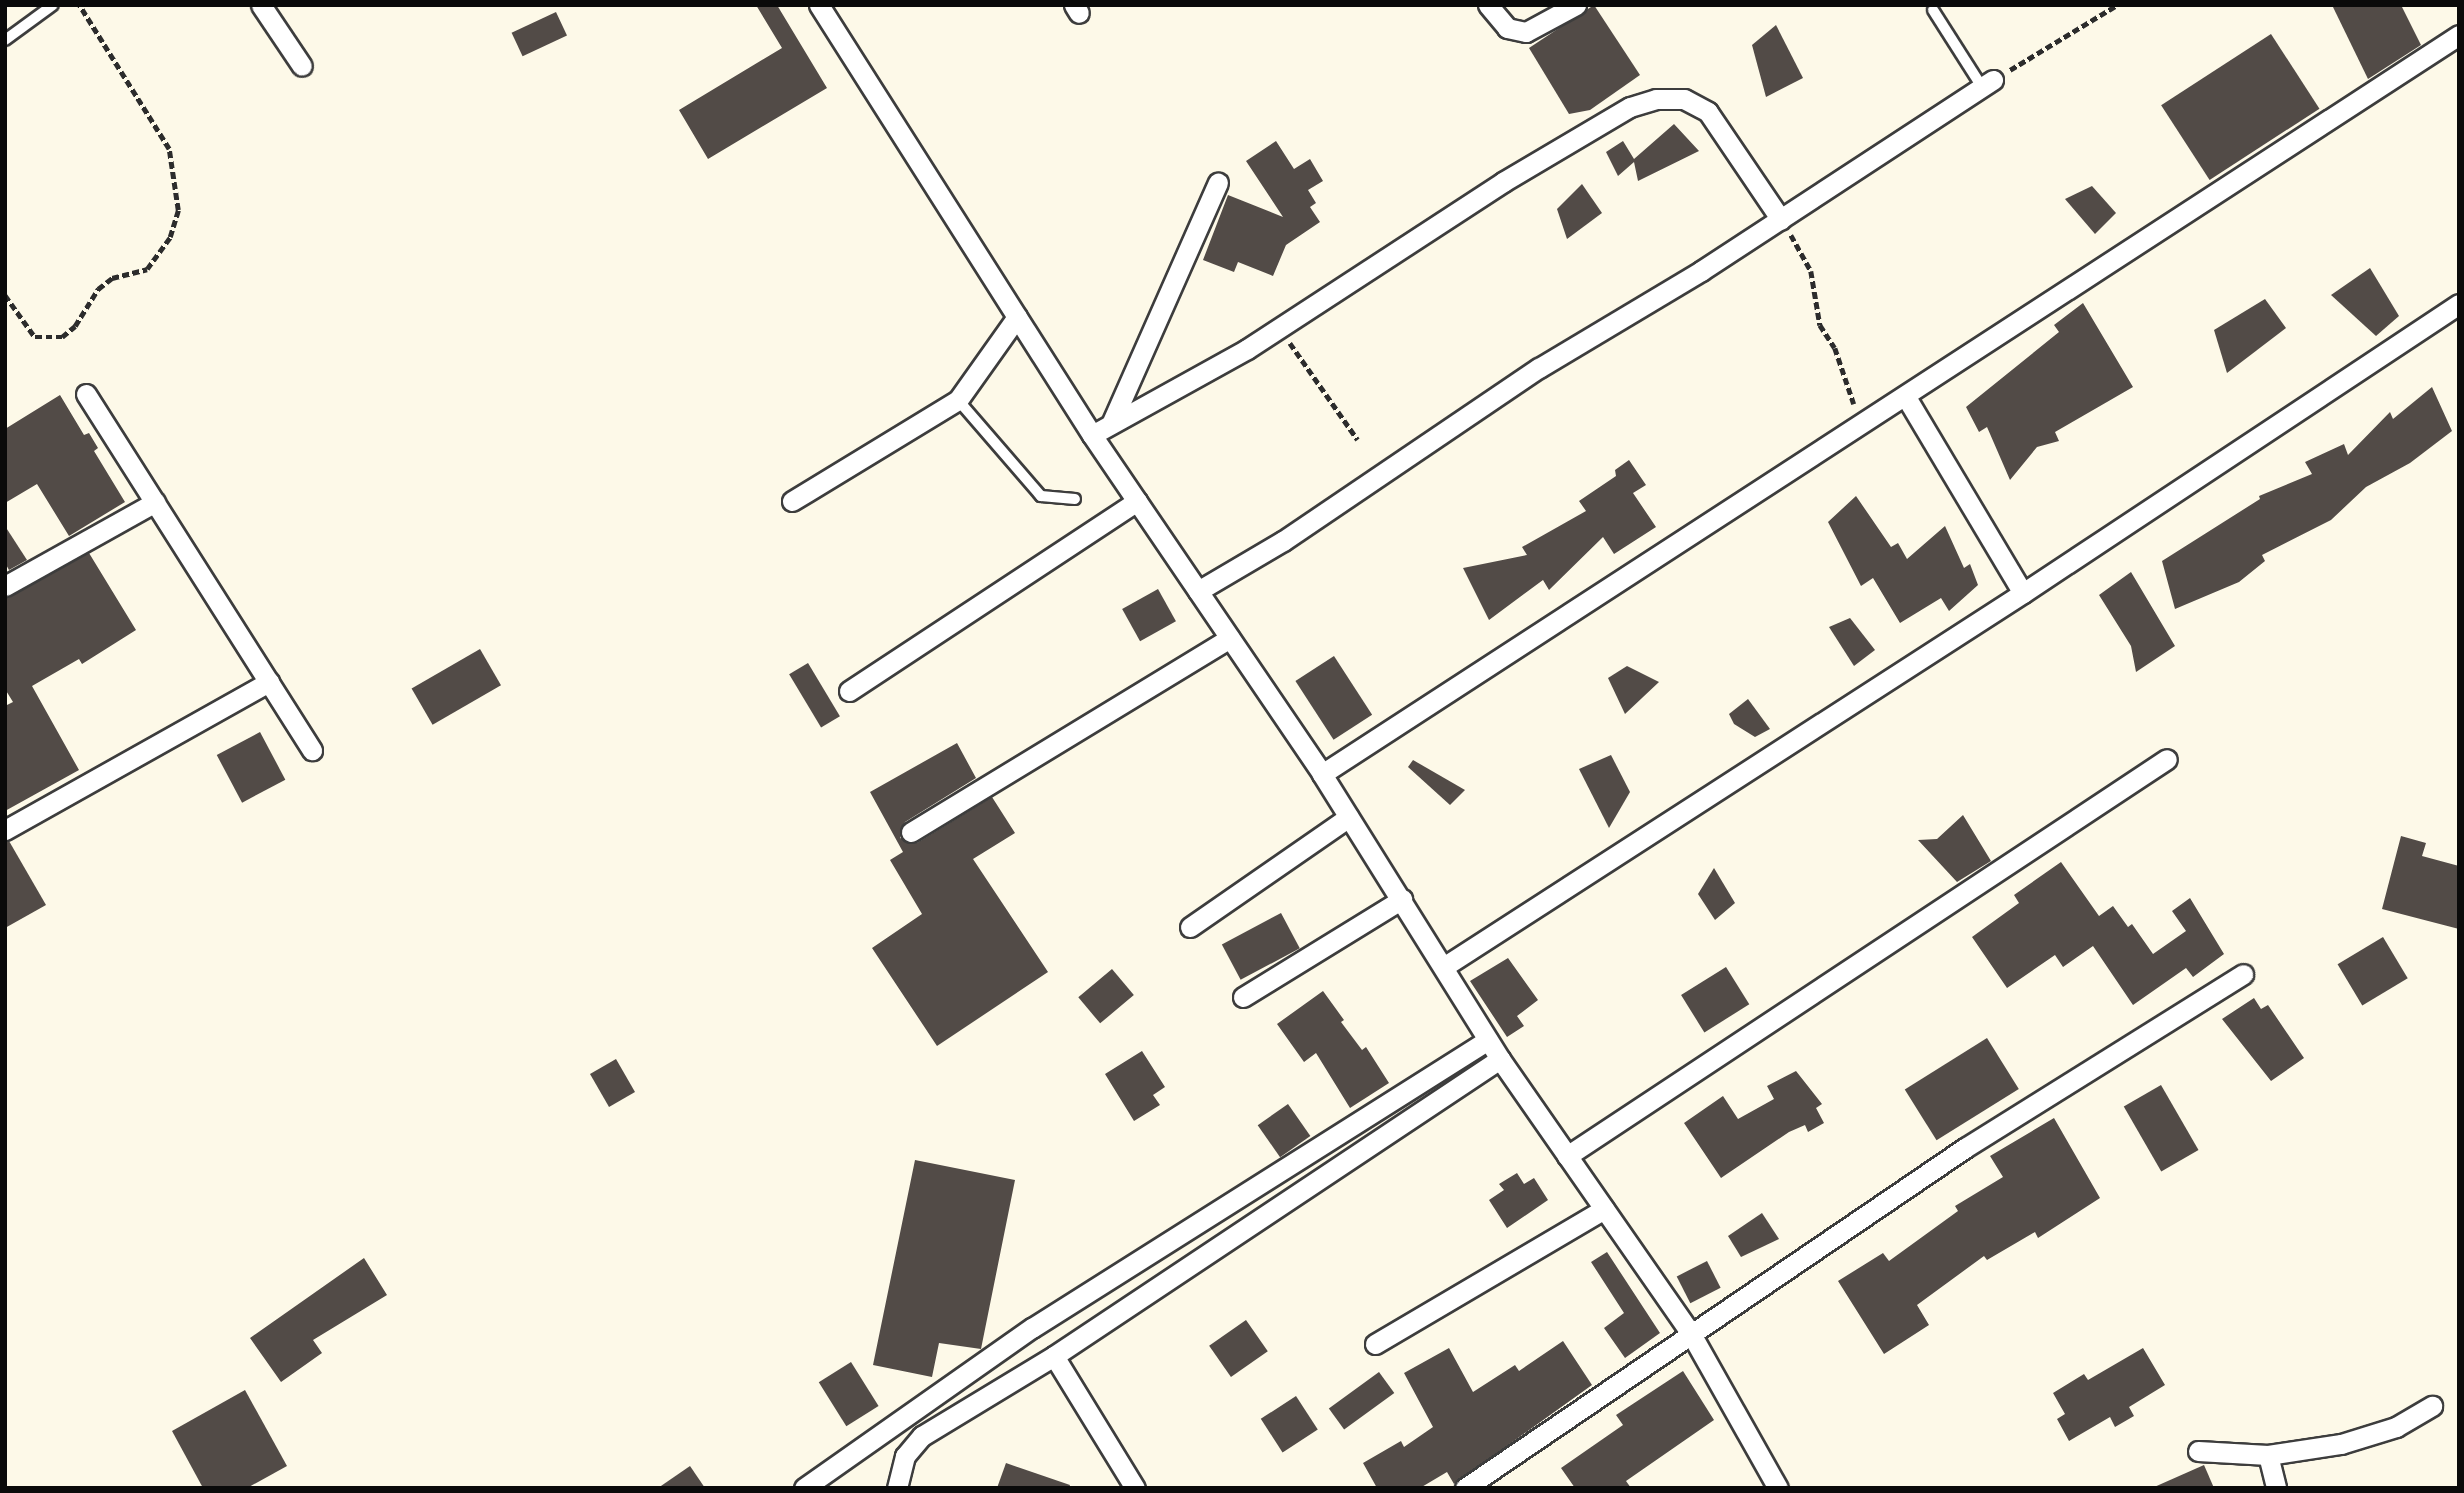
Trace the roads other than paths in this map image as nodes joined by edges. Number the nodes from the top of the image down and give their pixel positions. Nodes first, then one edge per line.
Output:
1 (53, 5) edge
2 (261, 5) edge
3 (819, 5) edge
4 (1488, 5) edge
5 (1576, 5) edge
6 (1933, 10) dead end
7 (2459, 35) edge
8 (5, 40) edge
9 (302, 66) dead end
10 (1987, 84) joint
11 (1218, 183) dead end
12 (1781, 220) junction
13 (2459, 304) edge
14 (1017, 317) junction
15 (86, 394) dead end
16 (1906, 397) junction
17 (957, 400) junction
18 (1111, 424) junction
19 (1092, 435) junction
20 (1075, 499) dead end
21 (793, 501) dead end
22 (1137, 501) junction
23 (155, 502) junction
24 (5, 586) edge
25 (1198, 591) junction
26 (2023, 593) junction
27 (1230, 638) junction
28 (269, 682) junction
29 (849, 691) dead end
30 (313, 750) dead end
31 (2167, 759) dead end
32 (1322, 774) junction
33 (1349, 817) junction
34 (5, 830) edge
35 (911, 832) dead end
36 (1402, 900) junction
37 (1190, 927) dead end
38 (1444, 966) junction
39 (2243, 974) dead end
40 (1243, 997) dead end
41 (1488, 1040) junction
42 (1500, 1059) junction
43 (1567, 1156) junction
44 (1604, 1209) junction
45 (1690, 1332) junction
46 (1375, 1344) dead end
47 (1054, 1356) junction
48 (2432, 1406) dead end
49 (2197, 1451) dead end
50 (2268, 1455) junction
51 (804, 1488) edge
52 (897, 1488) edge
53 (1135, 1488) edge
54 (1465, 1488) edge
55 (1778, 1488) edge
56 (2276, 1488) edge

1 - 8 lane
2 - 9 street
3 - 14 street
4 - 5 street
6 - 10 lane
7 - 16 street
10 - 12 street
11 - 18 street
12 - 18 street
12 - 25 street
13 - 26 street
14 - 17 street
14 - 19 street
15 - 23 street
16 - 26 street
16 - 32 street
17 - 20 lane
17 - 21 street
18 - 19 street
19 - 22 street
22 - 25 street
22 - 29 street
23 - 24 street
23 - 28 street
25 - 27 street
26 - 38 street
27 - 32 street
27 - 35 street
28 - 30 street
28 - 34 street
31 - 43 street
32 - 33 street
33 - 36 street
33 - 37 street
36 - 38 street
36 - 40 street
38 - 41 street
39 - 45 street
41 - 42 street
41 - 51 street
42 - 43 street
42 - 47 street
43 - 44 street
44 - 45 street
44 - 46 street
45 - 54 street
45 - 55 street
47 - 52 street
47 - 53 street
48 - 50 street
49 - 50 street
50 - 56 street

